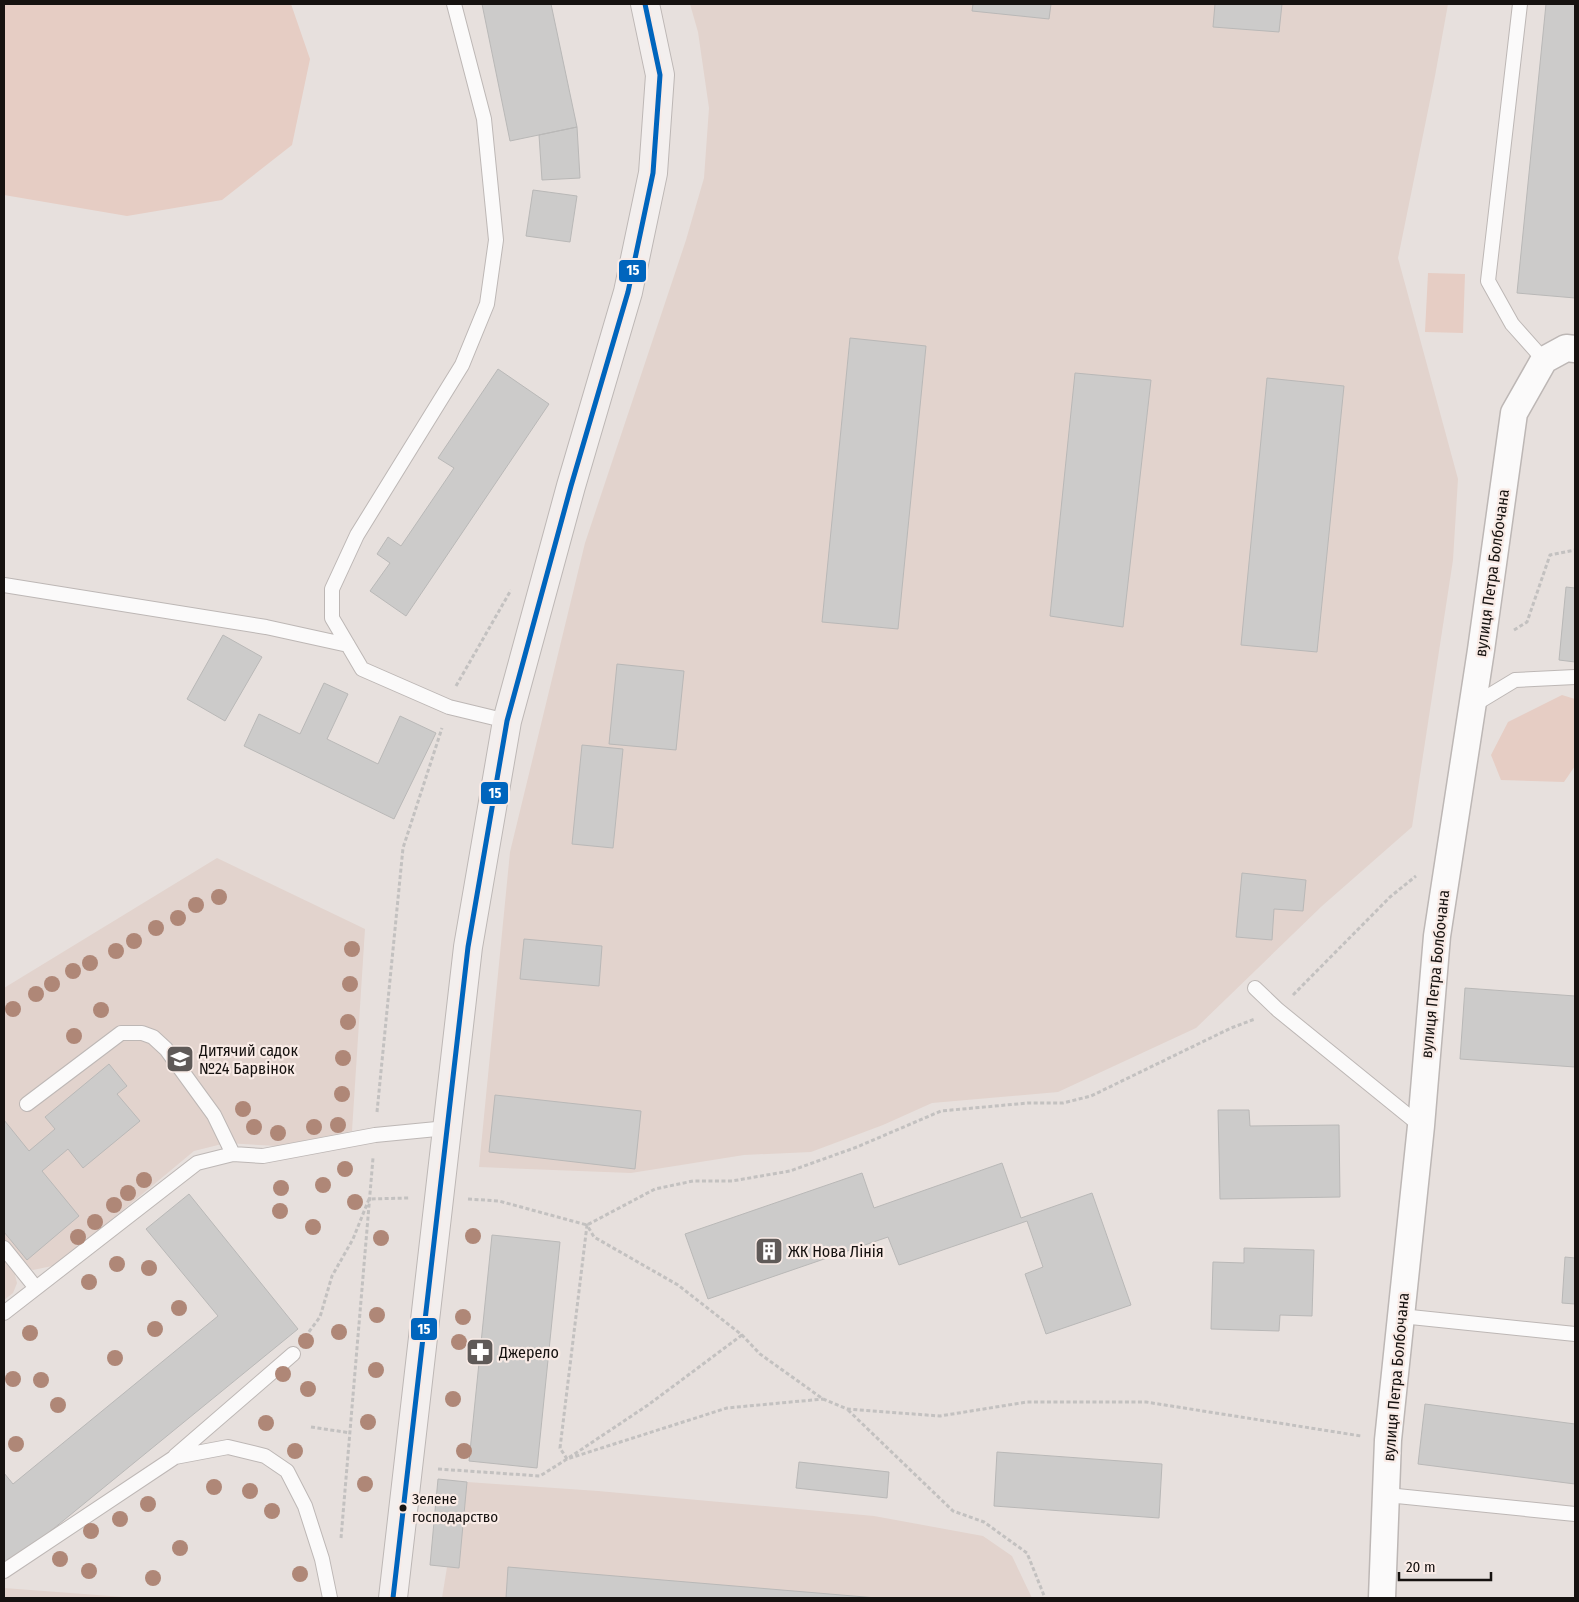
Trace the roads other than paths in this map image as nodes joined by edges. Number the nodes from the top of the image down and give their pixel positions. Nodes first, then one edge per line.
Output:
1 (454, 4) edge
2 (645, 4) edge
3 (1520, 4) edge
4 (1575, 349) edge
5 (1544, 360) junction
6 (4, 585) edge
7 (348, 644) junction
8 (1575, 677) edge
9 (1472, 707) junction
10 (507, 721) junction
11 (1255, 988) dead end
12 (27, 1104) dead end
13 (1421, 1126) junction
14 (447, 1128) junction
15 (233, 1154) junction
16 (4, 1248) edge
17 (36, 1288) junction
18 (4, 1313) edge
19 (1401, 1316) junction
20 (1575, 1334) edge
21 (293, 1354) road end
22 (175, 1456) junction
23 (1387, 1495) junction
24 (1575, 1514) edge
25 (4, 1571) edge
26 (330, 1598) edge
27 (394, 1598) edge
28 (1382, 1598) edge

1 - 7 lane
2 - 10 main road
3 - 5 lane
4 - 5 street
5 - 9 street, вулиця Петра Болбочана
6 - 7 lane
7 - 10 lane
8 - 9 lane
9 - 13 street, вулиця Петра Болбочана
10 - 14 main road
11 - 13 lane
12 - 15 lane
13 - 19 street, вулиця Петра Болбочана
14 - 15 lane
14 - 27 main road
15 - 17 lane
16 - 17 lane
17 - 18 lane
19 - 20 lane
19 - 23 street, вулиця Петра Болбочана
21 - 22 lane
22 - 25 lane
22 - 26 lane
23 - 24 lane
23 - 28 street, вулиця Петра Болбочана

